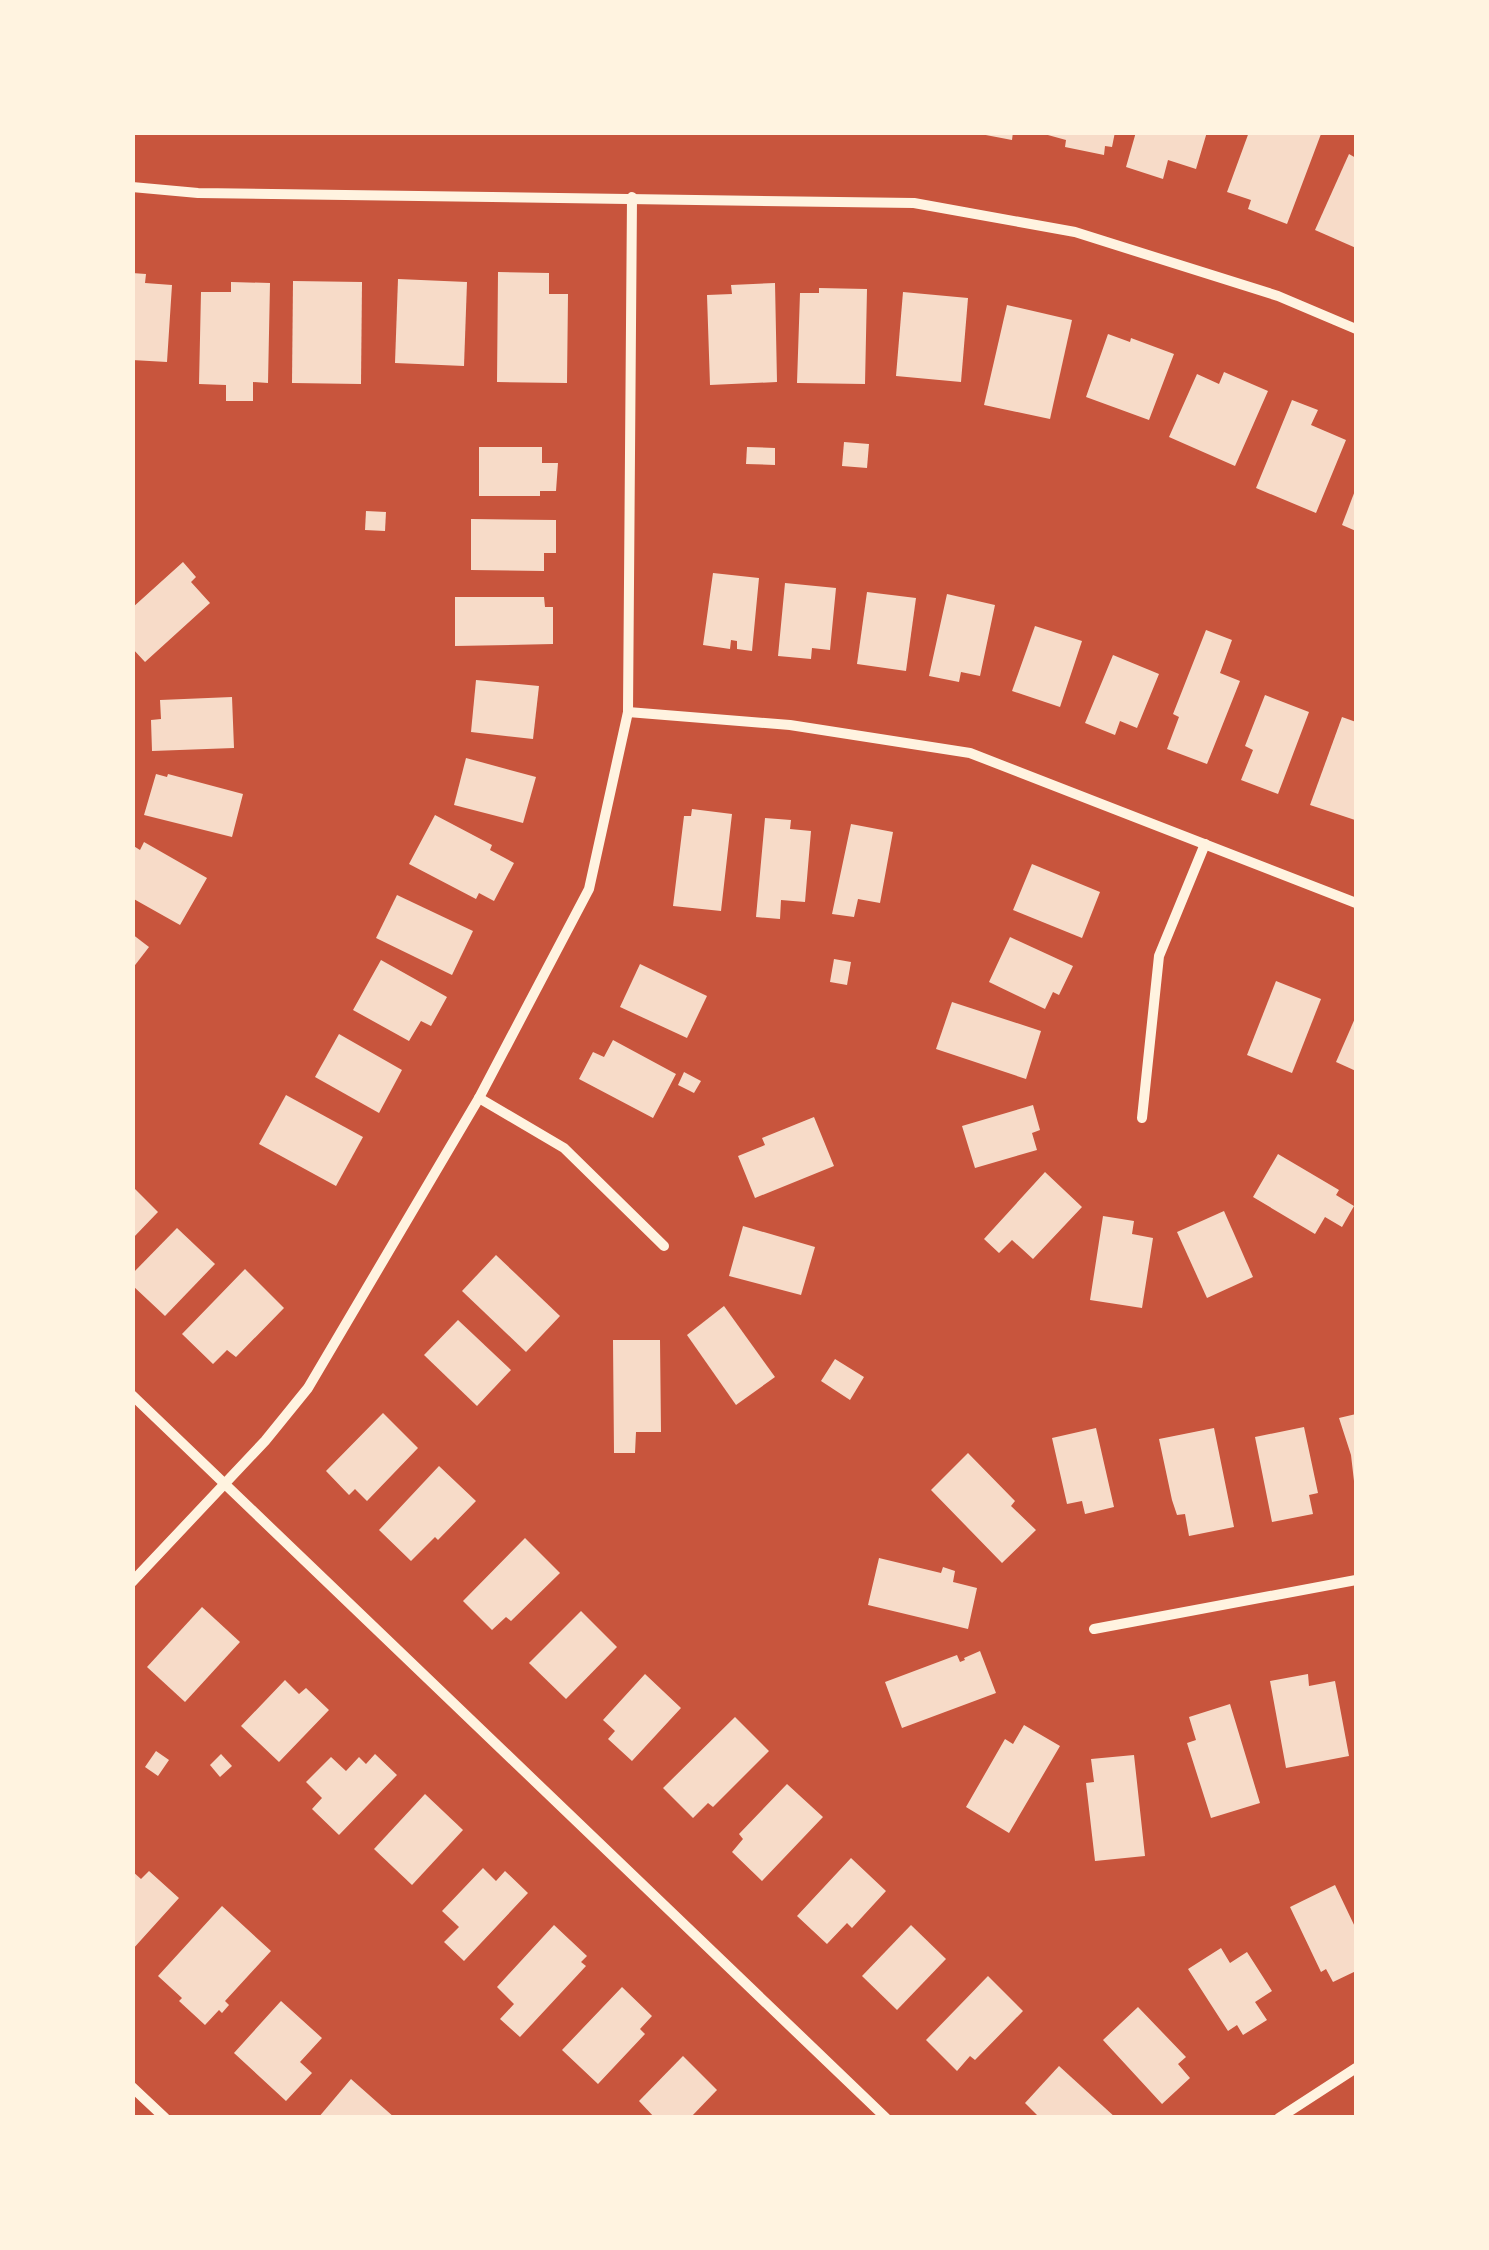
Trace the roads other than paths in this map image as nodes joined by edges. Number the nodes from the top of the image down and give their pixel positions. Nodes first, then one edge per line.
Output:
1 (132, 187) edge
2 (632, 197) junction
3 (1356, 330) edge
4 (628, 712) junction
5 (1205, 844) junction
6 (1356, 904) edge
7 (479, 1098) junction
8 (1142, 1118) dead end
9 (664, 1246) dead end
10 (132, 1395) edge
11 (225, 1483) junction
12 (1356, 1580) edge
13 (132, 1582) edge
14 (1094, 1629) dead end
15 (1356, 2068) edge
16 (132, 2087) edge
17 (165, 2118) edge
18 (886, 2118) edge
19 (1279, 2118) edge

1 - 2 street
2 - 3 street
2 - 4 street
4 - 5 street
4 - 7 street
5 - 6 street
5 - 8 street
7 - 9 street
7 - 11 street
10 - 11 street
11 - 13 street
11 - 18 street
12 - 14 street
15 - 19 street
16 - 17 street

